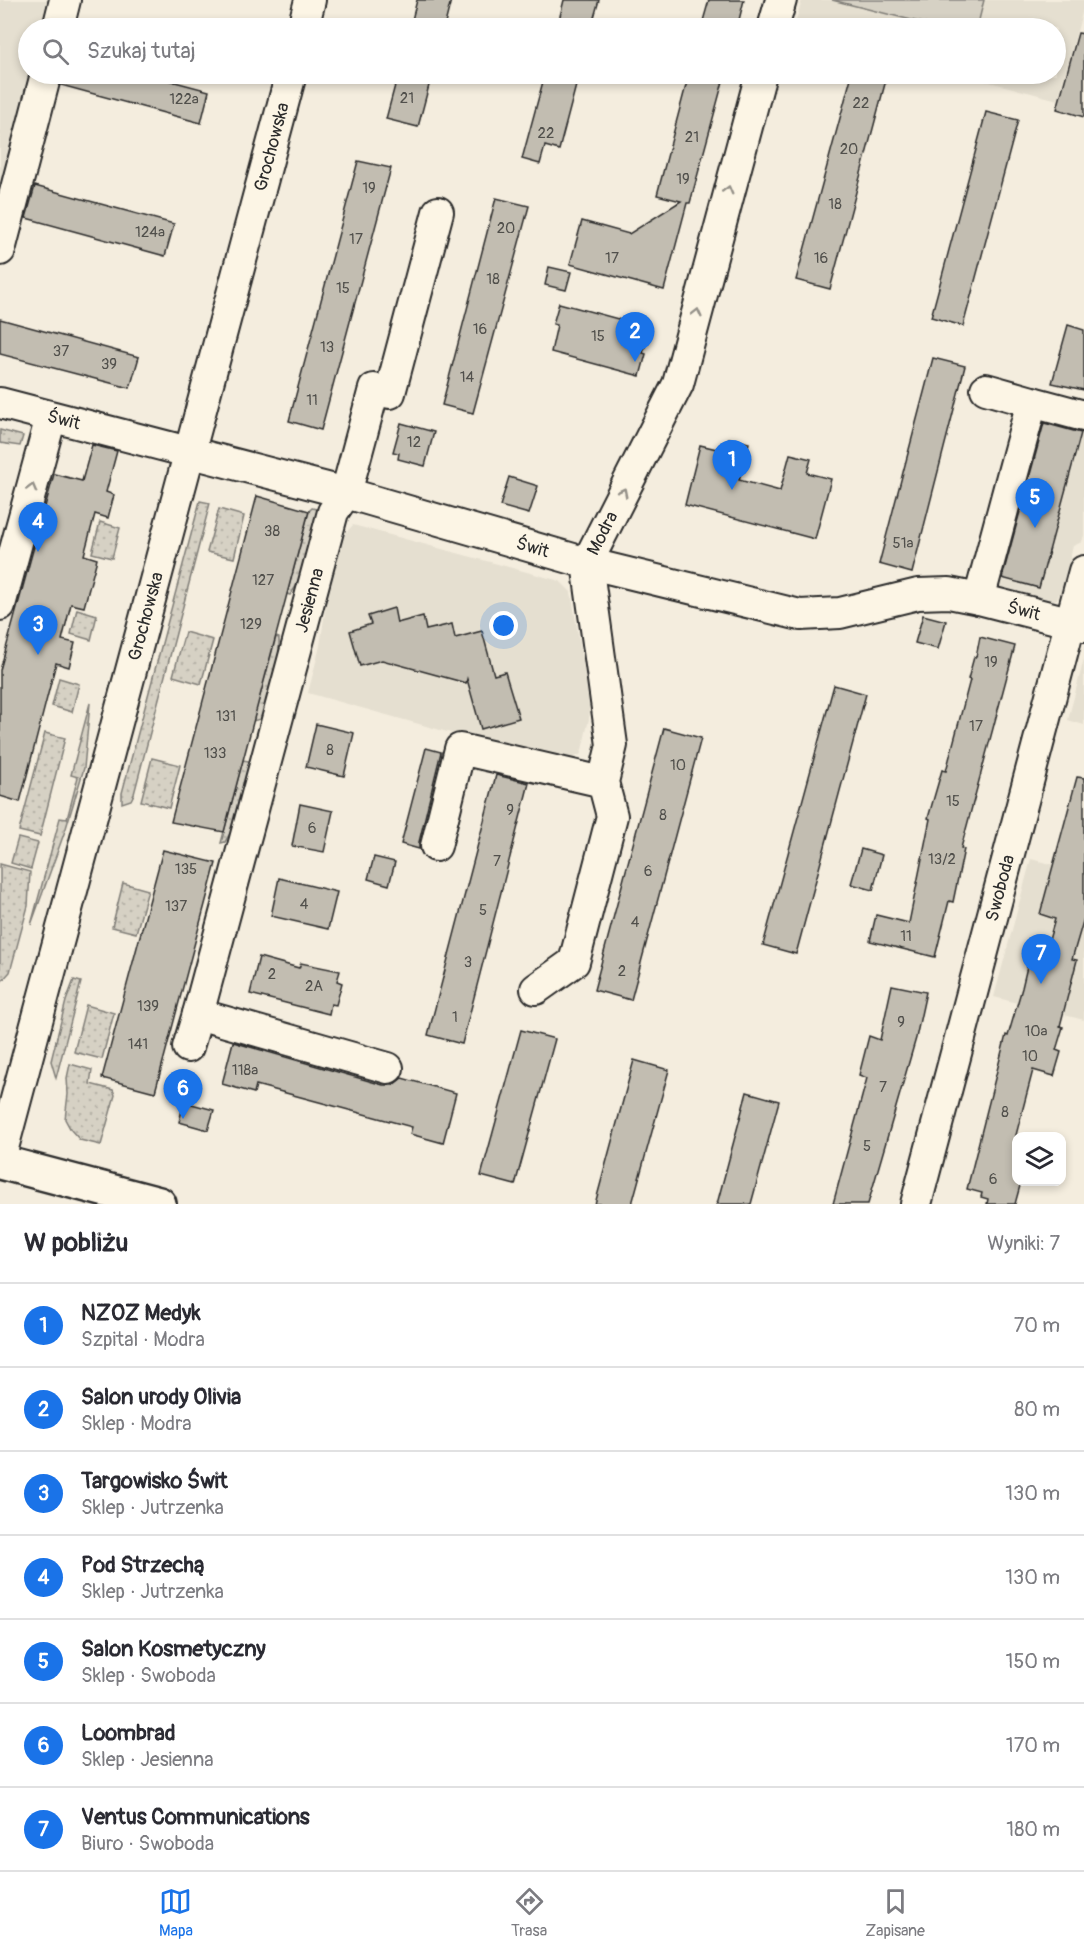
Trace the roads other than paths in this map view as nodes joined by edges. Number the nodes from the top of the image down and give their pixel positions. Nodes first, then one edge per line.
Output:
1 (65, 0) edge
2 (310, 0) edge
3 (781, 0) edge
4 (60, 18) edge
5 (306, 18) edge
6 (776, 18) edge
7 (43, 84) edge
8 (288, 84) edge
9 (757, 84) edge
10 (438, 212) dead end
11 (0, 250) edge
12 (987, 389) dead end
13 (1032, 402) junction
14 (0, 403) edge
15 (1084, 416) edge
16 (51, 417) junction
17 (189, 454) junction
18 (346, 493) junction
19 (587, 563) junction
20 (1084, 570) edge
21 (979, 599) junction
22 (0, 605) edge
23 (1077, 624) edge
24 (603, 782) junction
25 (436, 846) dead end
26 (536, 988) dead end
27 (198, 1014) junction
28 (188, 1047) dead end
29 (388, 1068) dead end
30 (0, 1160) edge
31 (159, 1204) edge
32 (916, 1204) edge

1 - 4 street
2 - 5 street
3 - 6 street
7 - 11 street
8 - 17 street, Grochowska
19 -> 9 street, Modra
10 - 18 street, Jesienna
12 - 13 street
13 - 15 street
13 - 21 street
14 - 16 street, Świt
16 - 17 street, Świt
22 -> 16 street
17 - 18 street, Świt
17 - 30 street, Grochowska
18 - 19 street, Świt
18 - 27 street, Jesienna
19 - 21 street, Świt
19 - 24 street, Modra
20 - 23 street, Swoboda
21 - 23 street, Świt
23 - 32 street, Swoboda
24 - 25 street
24 - 26 street, Modra
27 - 28 street, Jesienna
27 - 29 street
30 - 31 main road

